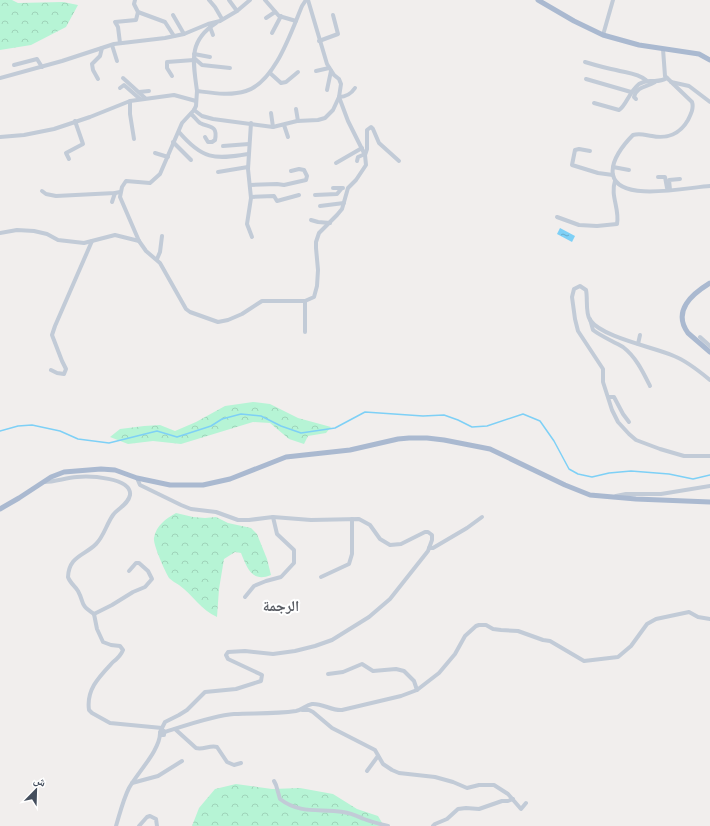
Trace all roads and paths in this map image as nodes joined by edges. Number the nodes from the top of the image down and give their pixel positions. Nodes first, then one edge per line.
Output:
1 (135, 0) edge
2 (209, 0) edge
3 (229, 0) edge
4 (250, 0) edge
5 (265, 0) edge
6 (307, 0) edge
7 (538, 0) edge
8 (613, 0) edge
9 (237, 11) junction
10 (138, 12) junction
11 (275, 12) junction
12 (173, 14) dead end
13 (333, 15) dead end
14 (281, 16) junction
15 (266, 18) dead end
16 (221, 20) junction
17 (296, 21) junction
18 (210, 28) junction
19 (272, 33) dead end
20 (184, 34) junction
21 (213, 35) dead end
22 (174, 36) junction
23 (604, 36) junction
24 (319, 41) junction
25 (120, 43) junction
26 (112, 45) junction
27 (102, 48) junction
28 (663, 49) junction
29 (194, 57) junction
30 (210, 57) dead end
31 (710, 60) edge
32 (116, 62) dead end
33 (585, 62) dead end
34 (14, 65) dead end
35 (42, 67) junction
36 (230, 68) dead end
37 (330, 69) junction
38 (316, 71) dead end
39 (270, 72) junction
40 (298, 72) dead end
41 (172, 76) dead end
42 (0, 78) edge
43 (123, 78) dead end
44 (98, 79) dead end
45 (586, 79) dead end
46 (646, 80) junction
47 (669, 80) junction
48 (655, 81) junction
49 (120, 88) dead end
50 (354, 88) dead end
51 (197, 90) junction
52 (327, 90) dead end
53 (150, 91) dead end
54 (139, 92) junction
55 (631, 92) junction
56 (339, 97) junction
57 (145, 98) junction
58 (140, 99) junction
59 (636, 99) dead end
60 (130, 100) junction
61 (196, 101) junction
62 (710, 102) edge
63 (594, 103) dead end
64 (296, 109) dead end
65 (192, 112) junction
66 (271, 112) dead end
67 (298, 121) junction
68 (75, 122) junction
69 (251, 123) junction
70 (284, 124) junction
71 (272, 127) junction
72 (179, 132) junction
73 (0, 137) edge
74 (205, 137) dead end
75 (288, 137) dead end
76 (134, 139) dead end
77 (173, 142) junction
78 (249, 144) junction
79 (223, 146) dead end
80 (362, 148) junction
81 (590, 151) dead end
82 (155, 153) dead end
83 (248, 154) junction
84 (365, 154) junction
85 (168, 157) junction
86 (69, 159) dead end
87 (191, 160) dead end
88 (357, 161) dead end
89 (399, 161) dead end
90 (336, 163) dead end
91 (248, 167) junction
92 (613, 167) junction
93 (291, 170) dead end
94 (629, 170) dead end
95 (218, 172) dead end
96 (613, 175) junction
97 (658, 177) dead end
98 (680, 179) dead end
99 (615, 181) junction
100 (250, 185) junction
101 (710, 186) edge
102 (333, 188) dead end
103 (342, 188) junction
104 (348, 188) junction
105 (669, 190) junction
106 (42, 191) dead end
107 (120, 192) junction
108 (115, 193) junction
109 (299, 195) dead end
110 (315, 195) dead end
111 (251, 196) junction
112 (112, 202) dead end
113 (344, 203) junction
114 (320, 206) dead end
115 (557, 217) dead end
116 (311, 220) dead end
117 (330, 223) junction
118 (0, 233) edge
119 (162, 236) dead end
120 (252, 237) dead end
121 (92, 241) junction
122 (138, 241) junction
123 (157, 259) junction
124 (710, 283) edge
125 (305, 301) junction
126 (590, 319) junction
127 (305, 332) dead end
128 (640, 335) dead end
129 (700, 337) dead end
130 (638, 344) junction
131 (710, 346) edge
132 (710, 352) edge
133 (51, 370) dead end
134 (710, 380) edge
135 (650, 386) dead end
136 (609, 397) junction
137 (629, 422) dead end
138 (710, 456) edge
139 (137, 478) junction
140 (44, 482) junction
141 (710, 486) edge
142 (612, 497) junction
143 (710, 502) edge
144 (0, 509) edge
145 (482, 517) dead end
146 (273, 518) junction
147 (352, 519) junction
148 (429, 548) junction
149 (129, 571) dead end
150 (321, 577) dead end
151 (245, 597) dead end
152 (94, 614) junction
153 (710, 619) edge
154 (328, 674) dead end
155 (417, 690) junction
156 (302, 710) junction
157 (175, 729) junction
158 (162, 732) junction
159 (378, 756) junction
160 (182, 761) dead end
161 (241, 763) dead end
162 (367, 771) dead end
163 (274, 781) dead end
164 (132, 783) junction
165 (513, 799) junction
166 (526, 804) dead end
167 (116, 826) edge
168 (139, 826) edge
169 (157, 826) edge
170 (388, 826) edge
171 (433, 826) edge

1 - 10 street
2 - 16 street
3 - 9 street
4 - 9 street
5 - 11 street
6 - 17 street
6 - 24 street
7 - 23 main road
8 - 23 street
9 - 16 street
10 - 22 street
10 - 25 street
11 - 14 street
11 - 15 street
12 - 20 street
13 - 24 street
14 - 17 street
14 - 19 street
16 - 18 street
16 - 20 street
17 - 39 street
18 - 21 street
18 - 29 street
20 - 22 street
22 - 25 street
23 - 28 main road
24 - 37 street
25 - 26 street
26 - 27 street
26 - 32 street
27 - 35 street
27 - 44 street
28 - 31 main road
28 - 47 street
29 - 30 street
29 - 36 street
29 - 41 street
29 - 51 street
33 - 46 street
34 - 35 street
35 - 42 street
37 - 38 street
37 - 52 street
37 - 56 street
39 - 40 street
39 - 51 street
43 - 54 street
45 - 55 street
46 - 48 street
46 - 55 street
47 - 48 street
47 - 62 street
47 - 92 street
48 - 59 street
49 - 58 street
50 - 56 street
51 - 61 street
53 - 54 street
54 - 57 street
55 - 63 street
56 - 67 street
56 - 80 street
57 - 58 street
57 - 61 street
58 - 60 street
60 - 68 street
60 - 76 street
61 - 65 street
64 - 67 street
65 - 69 street
65 - 72 street
65 - 74 street
66 - 71 street
67 - 70 street
68 - 73 street
68 - 86 street
69 - 71 street
69 - 78 street
70 - 71 street
70 - 75 street
72 - 77 street
72 - 83 street
77 - 85 street
77 - 87 street
78 - 79 street
78 - 83 street
80 - 84 street
80 - 90 street
81 - 96 street
82 - 85 street
83 - 91 street
84 - 88 street
84 - 89 street
84 - 104 street
85 - 107 street
91 - 95 street
91 - 100 street
92 - 94 street
92 - 96 street
93 - 100 street
96 - 99 street
97 - 105 street
98 - 105 street
99 - 105 street
99 - 115 street
100 - 111 street
101 - 105 street
102 - 103 street
103 - 104 street
103 - 110 street
104 - 113 street
106 - 108 street
107 - 108 street
107 - 122 street
108 - 112 street
109 - 111 street
111 - 120 street
113 - 114 street
113 - 117 street
116 - 117 street
117 - 125 street
118 - 121 street
119 - 123 street
121 - 122 street
121 - 133 street
122 - 123 street
123 - 125 street
124 - 132 main road
125 - 127 street
126 - 130 street
126 - 135 street
126 - 136 street
128 - 130 street
129 - 131 street
130 - 134 street
136 - 137 street
136 - 138 street
139 - 140 main road
139 - 142 main road
139 - 146 street
140 - 144 main road
140 - 152 street
141 - 142 street
142 - 143 main road
145 - 148 street
146 - 147 street
146 - 151 street
147 - 148 street
147 - 150 street
148 - 158 street
149 - 152 street
152 - 158 street
153 - 155 street
154 - 155 street
155 - 156 street
156 - 157 street
156 - 159 street
157 - 158 street
157 - 161 street
158 - 164 street
159 - 162 street
159 - 165 street
160 - 164 street
163 - 170 street
164 - 167 street
165 - 166 street
165 - 171 street
168 - 169 street

